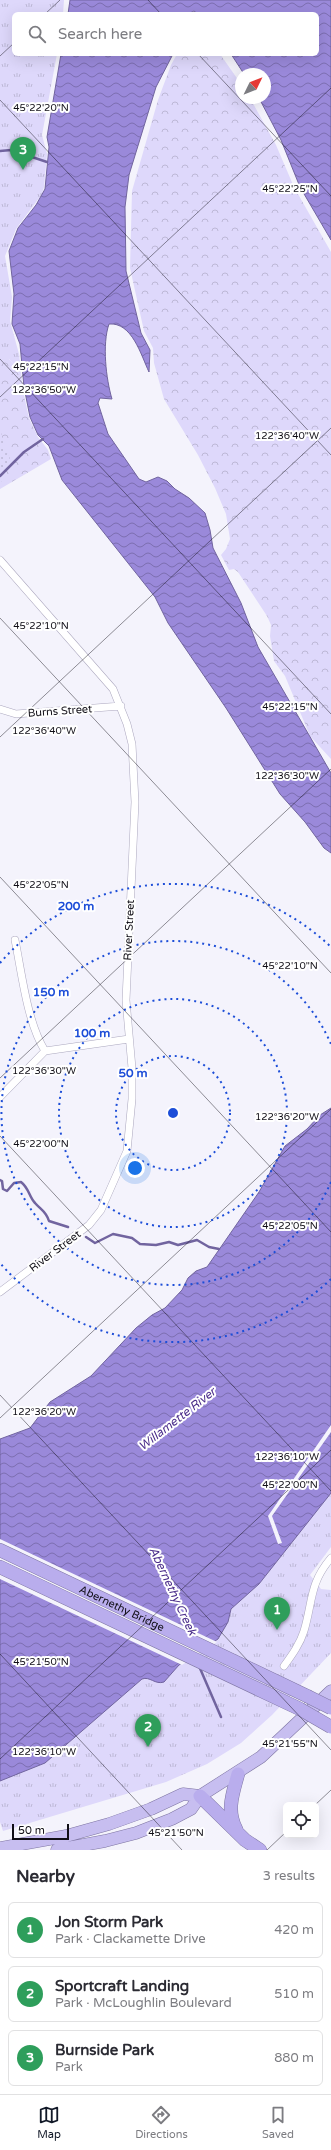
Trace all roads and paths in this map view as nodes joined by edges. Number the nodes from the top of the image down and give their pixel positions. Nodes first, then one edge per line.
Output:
1 (0, 560) edge
2 (121, 706) junction
3 (0, 709) edge
4 (15, 940) dead end
5 (129, 1040) junction
6 (45, 1051) junction
7 (0, 1097) edge
8 (0, 1292) edge
9 (0, 1550) edge
10 (331, 1558) edge
11 (0, 1567) edge
12 (284, 1666) dead end
13 (331, 1691) edge
14 (306, 1696) junction
15 (331, 1704) edge
16 (331, 1708) edge
17 (300, 1709) junction
18 (331, 1722) edge
19 (331, 1727) edge
20 (238, 1774) junction
21 (200, 1796) junction
22 (239, 1834) junction
23 (0, 1848) edge
24 (57, 1850) edge
25 (244, 1850) edge
26 (260, 1850) edge

1 - 2 street, River Street
2 - 3 street, Burns Street
2 - 5 street, River Street
4 - 6 street
5 - 6 street
5 - 8 street, River Street
6 - 7 street
9 - 14 highway, Abernethy Bridge
10 - 12 street
11 - 17 highway, Abernethy Bridge
13 - 20 highway
14 - 15 highway, bridge
14 - 16 highway, Abernethy Bridge, bridge
17 - 18 highway, Abernethy Bridge, bridge
17 - 19 highway, bridge
20 - 21 highway
20 - 22 highway
21 - 22 highway
21 - 23 highway
21 - 24 highway
21 - 25 highway
22 - 26 highway

